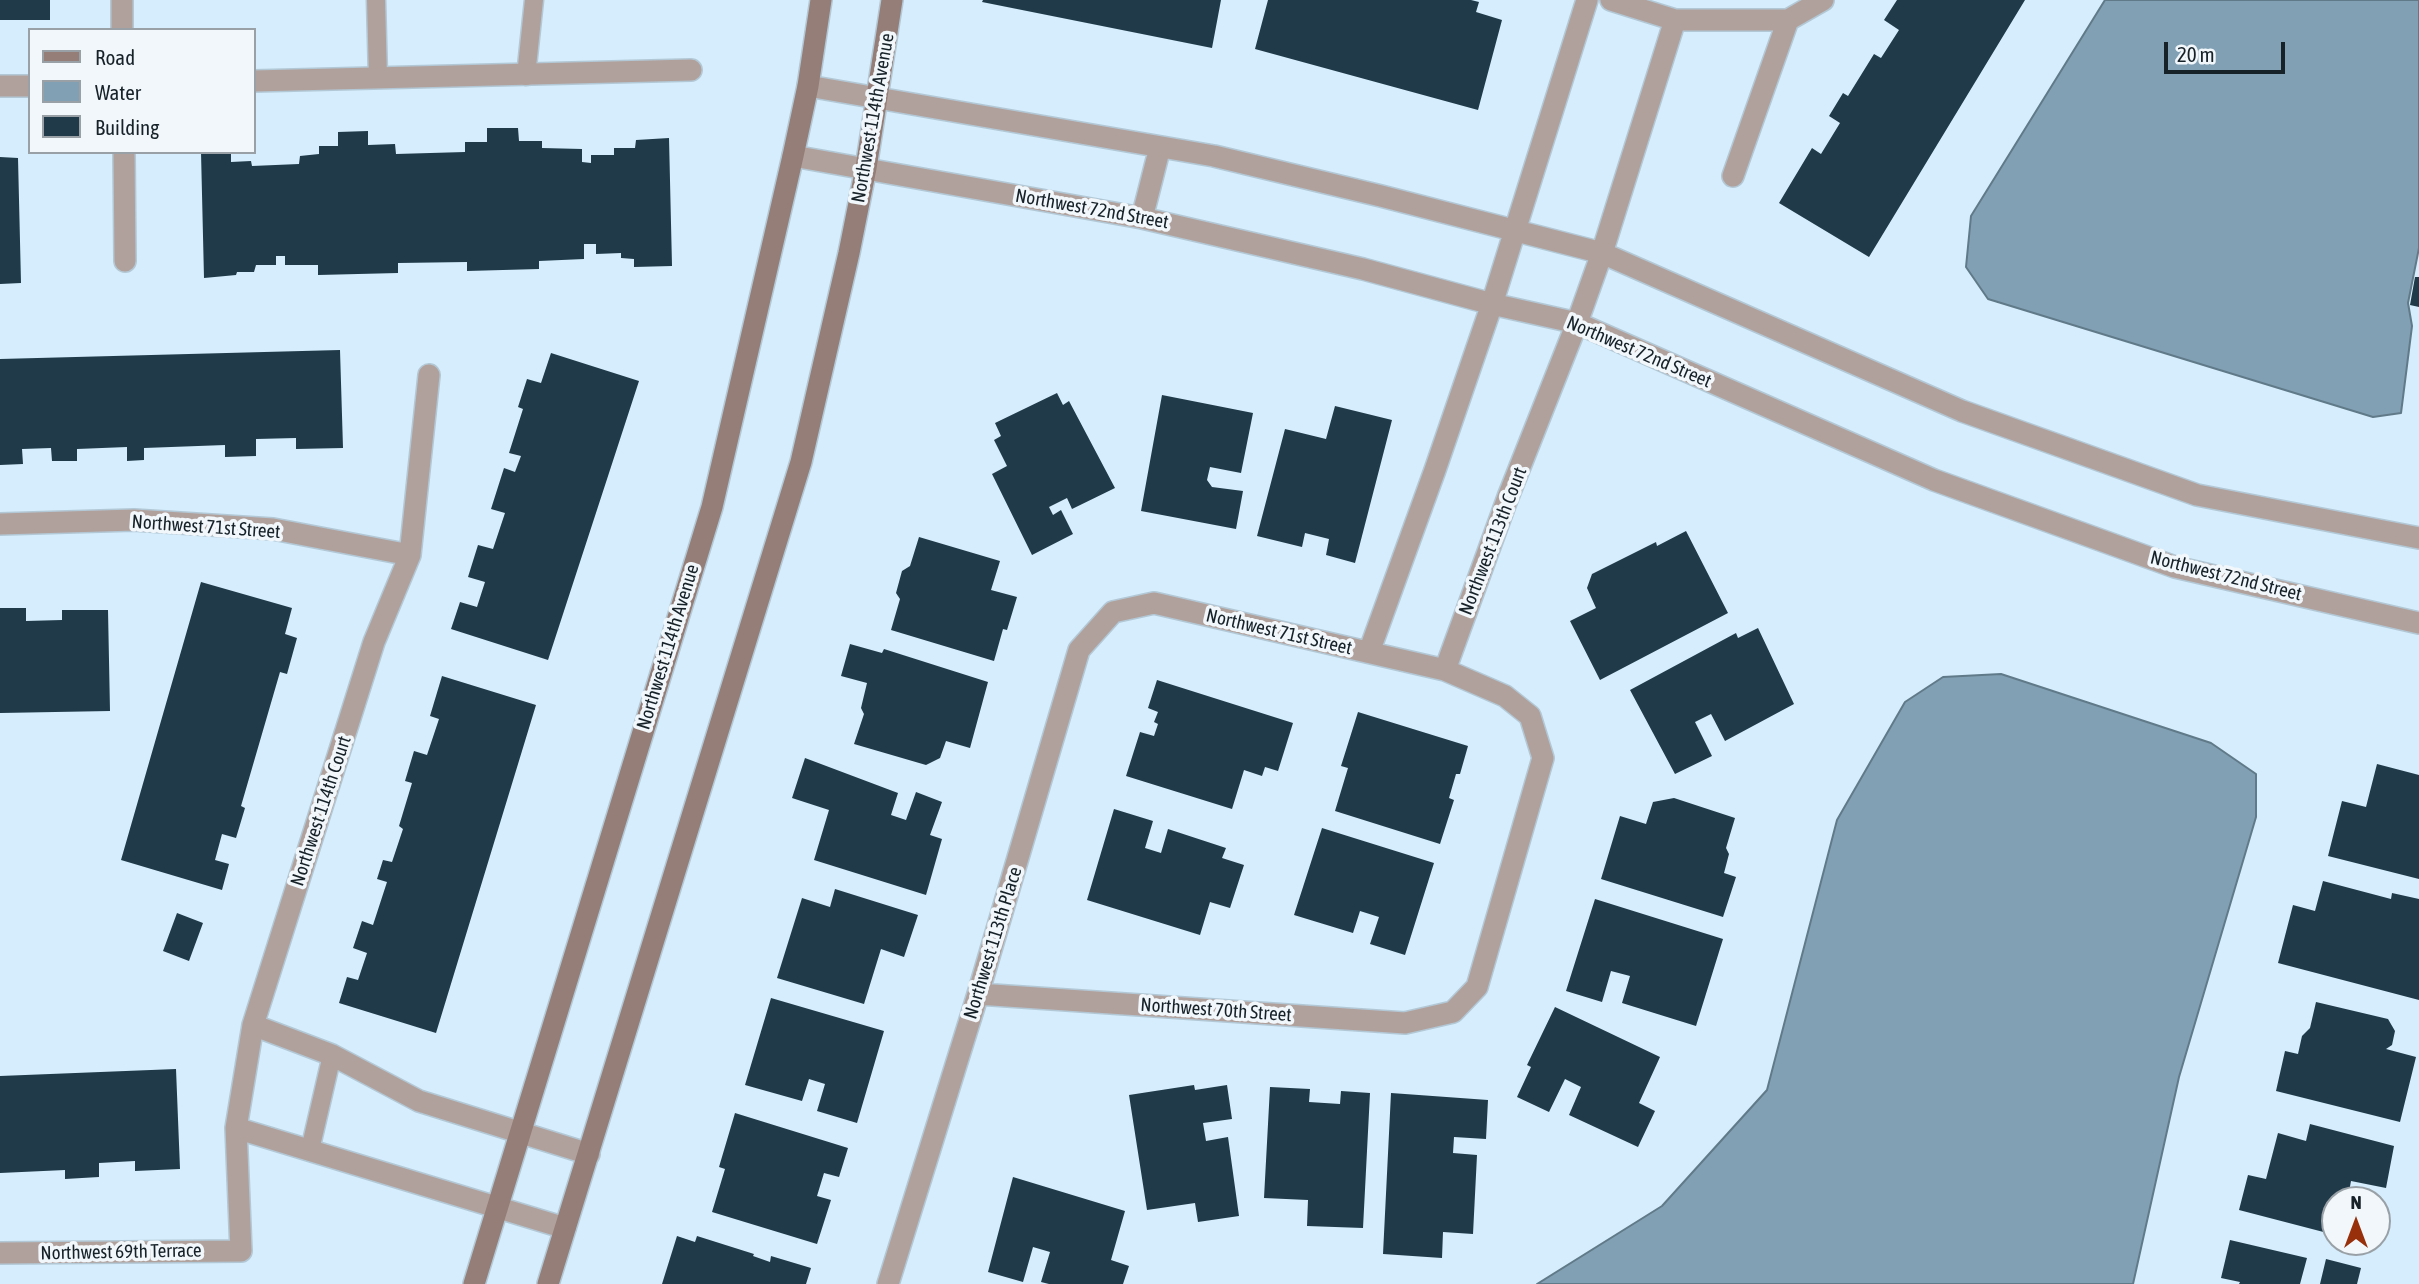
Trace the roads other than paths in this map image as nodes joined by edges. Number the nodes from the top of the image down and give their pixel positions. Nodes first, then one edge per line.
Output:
1 (122, 0) edge
2 (376, 0) edge
3 (534, 0) edge
4 (821, 0) edge
5 (892, 0) edge
6 (1587, 0) edge
7 (1611, 0) edge
8 (1822, 0) edge
9 (1675, 20) junction
10 (1788, 20) junction
11 (122, 28) edge
12 (691, 70) dead end
13 (526, 76) junction
14 (378, 78) junction
15 (256, 81) edge
16 (0, 86) edge
17 (28, 86) edge
18 (808, 86) junction
19 (877, 98) junction
20 (1160, 147) junction
21 (124, 154) edge
22 (793, 156) junction
23 (866, 168) junction
24 (1733, 176) dead end
25 (1142, 218) junction
26 (1515, 230) junction
27 (1602, 253) junction
28 (125, 261) dead end
29 (1492, 304) junction
30 (1577, 323) junction
31 (429, 375) dead end
32 (0, 524) edge
33 (2419, 538) edge
34 (410, 555) junction
35 (1113, 612) joint
36 (2419, 623) edge
37 (1369, 652) junction
38 (1445, 670) junction
39 (978, 994) junction
40 (253, 1025) junction
41 (332, 1055) junction
42 (236, 1128) junction
43 (520, 1132) junction
44 (310, 1150) junction
45 (589, 1154) junction
46 (498, 1206) junction
47 (565, 1228) junction
48 (241, 1251) joint
49 (0, 1253) edge
50 (474, 1284) edge
51 (548, 1284) edge
52 (888, 1284) edge

1 - 11 street
2 - 14 lane
3 - 13 lane
4 - 18 street, Northwest 114th Avenue
5 - 19 street, Northwest 114th Avenue
6 - 26 street
7 - 9 street
8 - 10 street
9 - 10 street
9 - 27 street, Northwest 113th Court
10 - 24 street
12 - 13 street
13 - 14 street
14 - 15 street
16 - 17 street
18 - 19 street
18 - 22 street, Northwest 114th Avenue
19 - 20 street
19 - 23 street, Northwest 114th Avenue
20 - 25 street
20 - 26 street
21 - 28 street
22 - 23 street, Northwest 72nd Street
22 - 43 street, Northwest 114th Avenue
23 - 25 street, Northwest 72nd Street
23 - 45 street, Northwest 114th Avenue
25 - 29 street, Northwest 72nd Street
26 - 27 street
26 - 29 street
27 - 30 street, Northwest 113th Court
27 - 33 street
29 - 30 street, Northwest 72nd Street
29 - 37 street
30 - 36 street, Northwest 72nd Street
30 - 38 street, Northwest 113th Court
31 - 34 street, Northwest 114th Court
32 - 34 street, Northwest 71st Street
34 - 40 street, Northwest 114th Court
35 - 37 street, Northwest 71st Street
35 - 39 street, Northwest 113th Place
37 - 38 street, Northwest 71st Street
38 - 39 street, Northwest 70th Street
39 - 52 street, Northwest 113th Place
40 - 41 street
40 - 42 street, Northwest 114th Court
41 - 43 street
41 - 44 lane
42 - 44 street
42 - 48 street, Northwest 114th Court
43 - 45 street
43 - 46 street, Northwest 114th Avenue
44 - 46 street
45 - 47 street, Northwest 114th Avenue
46 - 47 street
46 - 50 street, Northwest 114th Avenue
47 - 51 street, Northwest 114th Avenue
48 - 49 street, Northwest 69th Terrace

